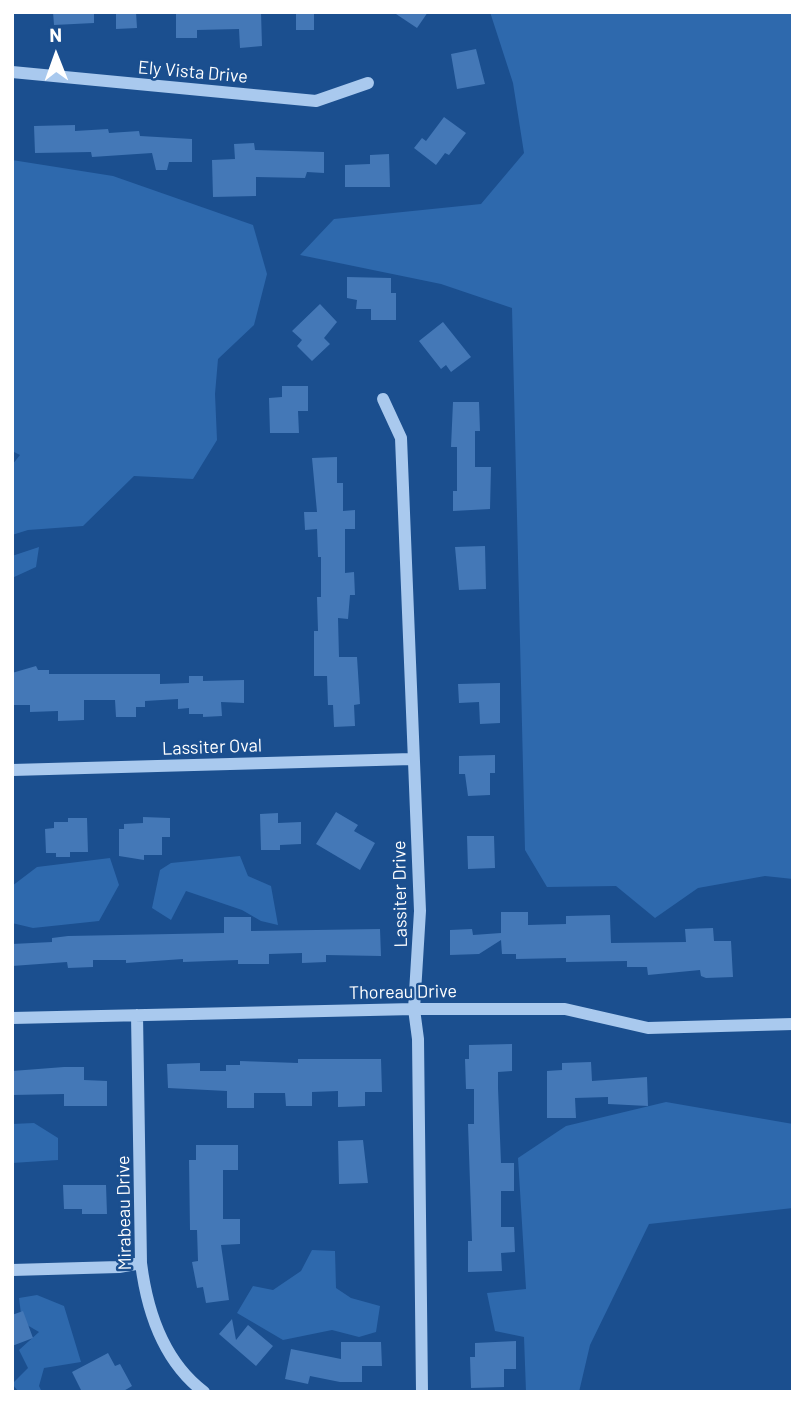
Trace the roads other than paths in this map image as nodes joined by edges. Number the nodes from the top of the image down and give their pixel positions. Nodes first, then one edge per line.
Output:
1 (12, 72) edge
2 (368, 83) dead end
3 (383, 399) dead end
4 (412, 760) junction
5 (12, 770) edge
6 (415, 1009) junction
7 (137, 1015) junction
8 (12, 1018) edge
9 (793, 1024) edge
10 (141, 1263) junction
11 (12, 1270) edge
12 (204, 1392) edge
13 (422, 1392) edge

1 - 2 street, Ely Vista Drive
3 - 4 street, Lassiter Drive
4 - 5 street, Lassiter Oval
4 - 6 street, Lassiter Drive
6 - 7 street, Thoreau Drive
6 - 9 street, Thoreau Drive
6 - 13 street, Lassiter Drive
7 - 8 street, Thoreau Drive
7 - 10 street, Mirabeau Drive
10 - 11 street
10 - 12 street, Mirabeau Drive

